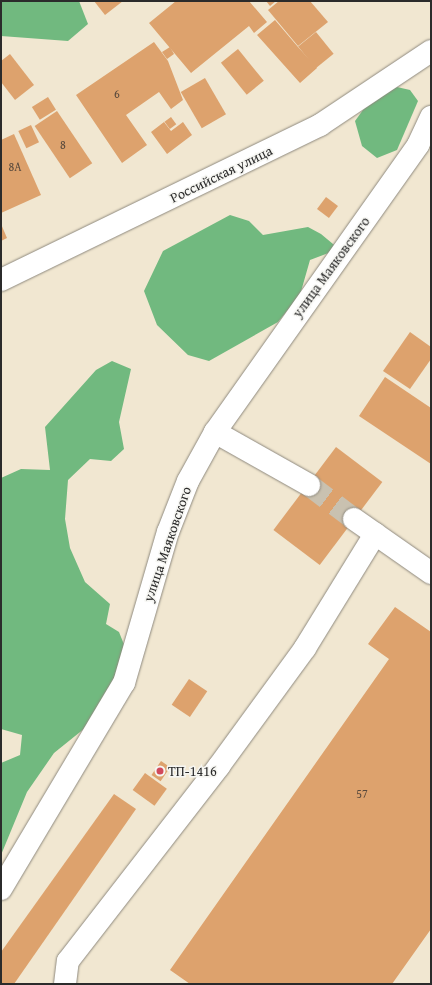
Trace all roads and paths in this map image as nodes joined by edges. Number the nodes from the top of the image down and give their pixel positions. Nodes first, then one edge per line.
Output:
1 (431, 51) edge
2 (431, 117) edge
3 (1, 280) edge
4 (215, 432) junction
5 (308, 485) tunnel mouth
6 (354, 519) tunnel mouth
7 (376, 534) junction
8 (431, 573) edge
9 (1, 889) edge
10 (66, 984) edge

1 - 3 street, Российская улица
2 - 4 street, улица Маяковского
4 - 5 street
4 - 9 street, улица Маяковского
6 - 7 street
7 - 8 street
7 - 10 street

